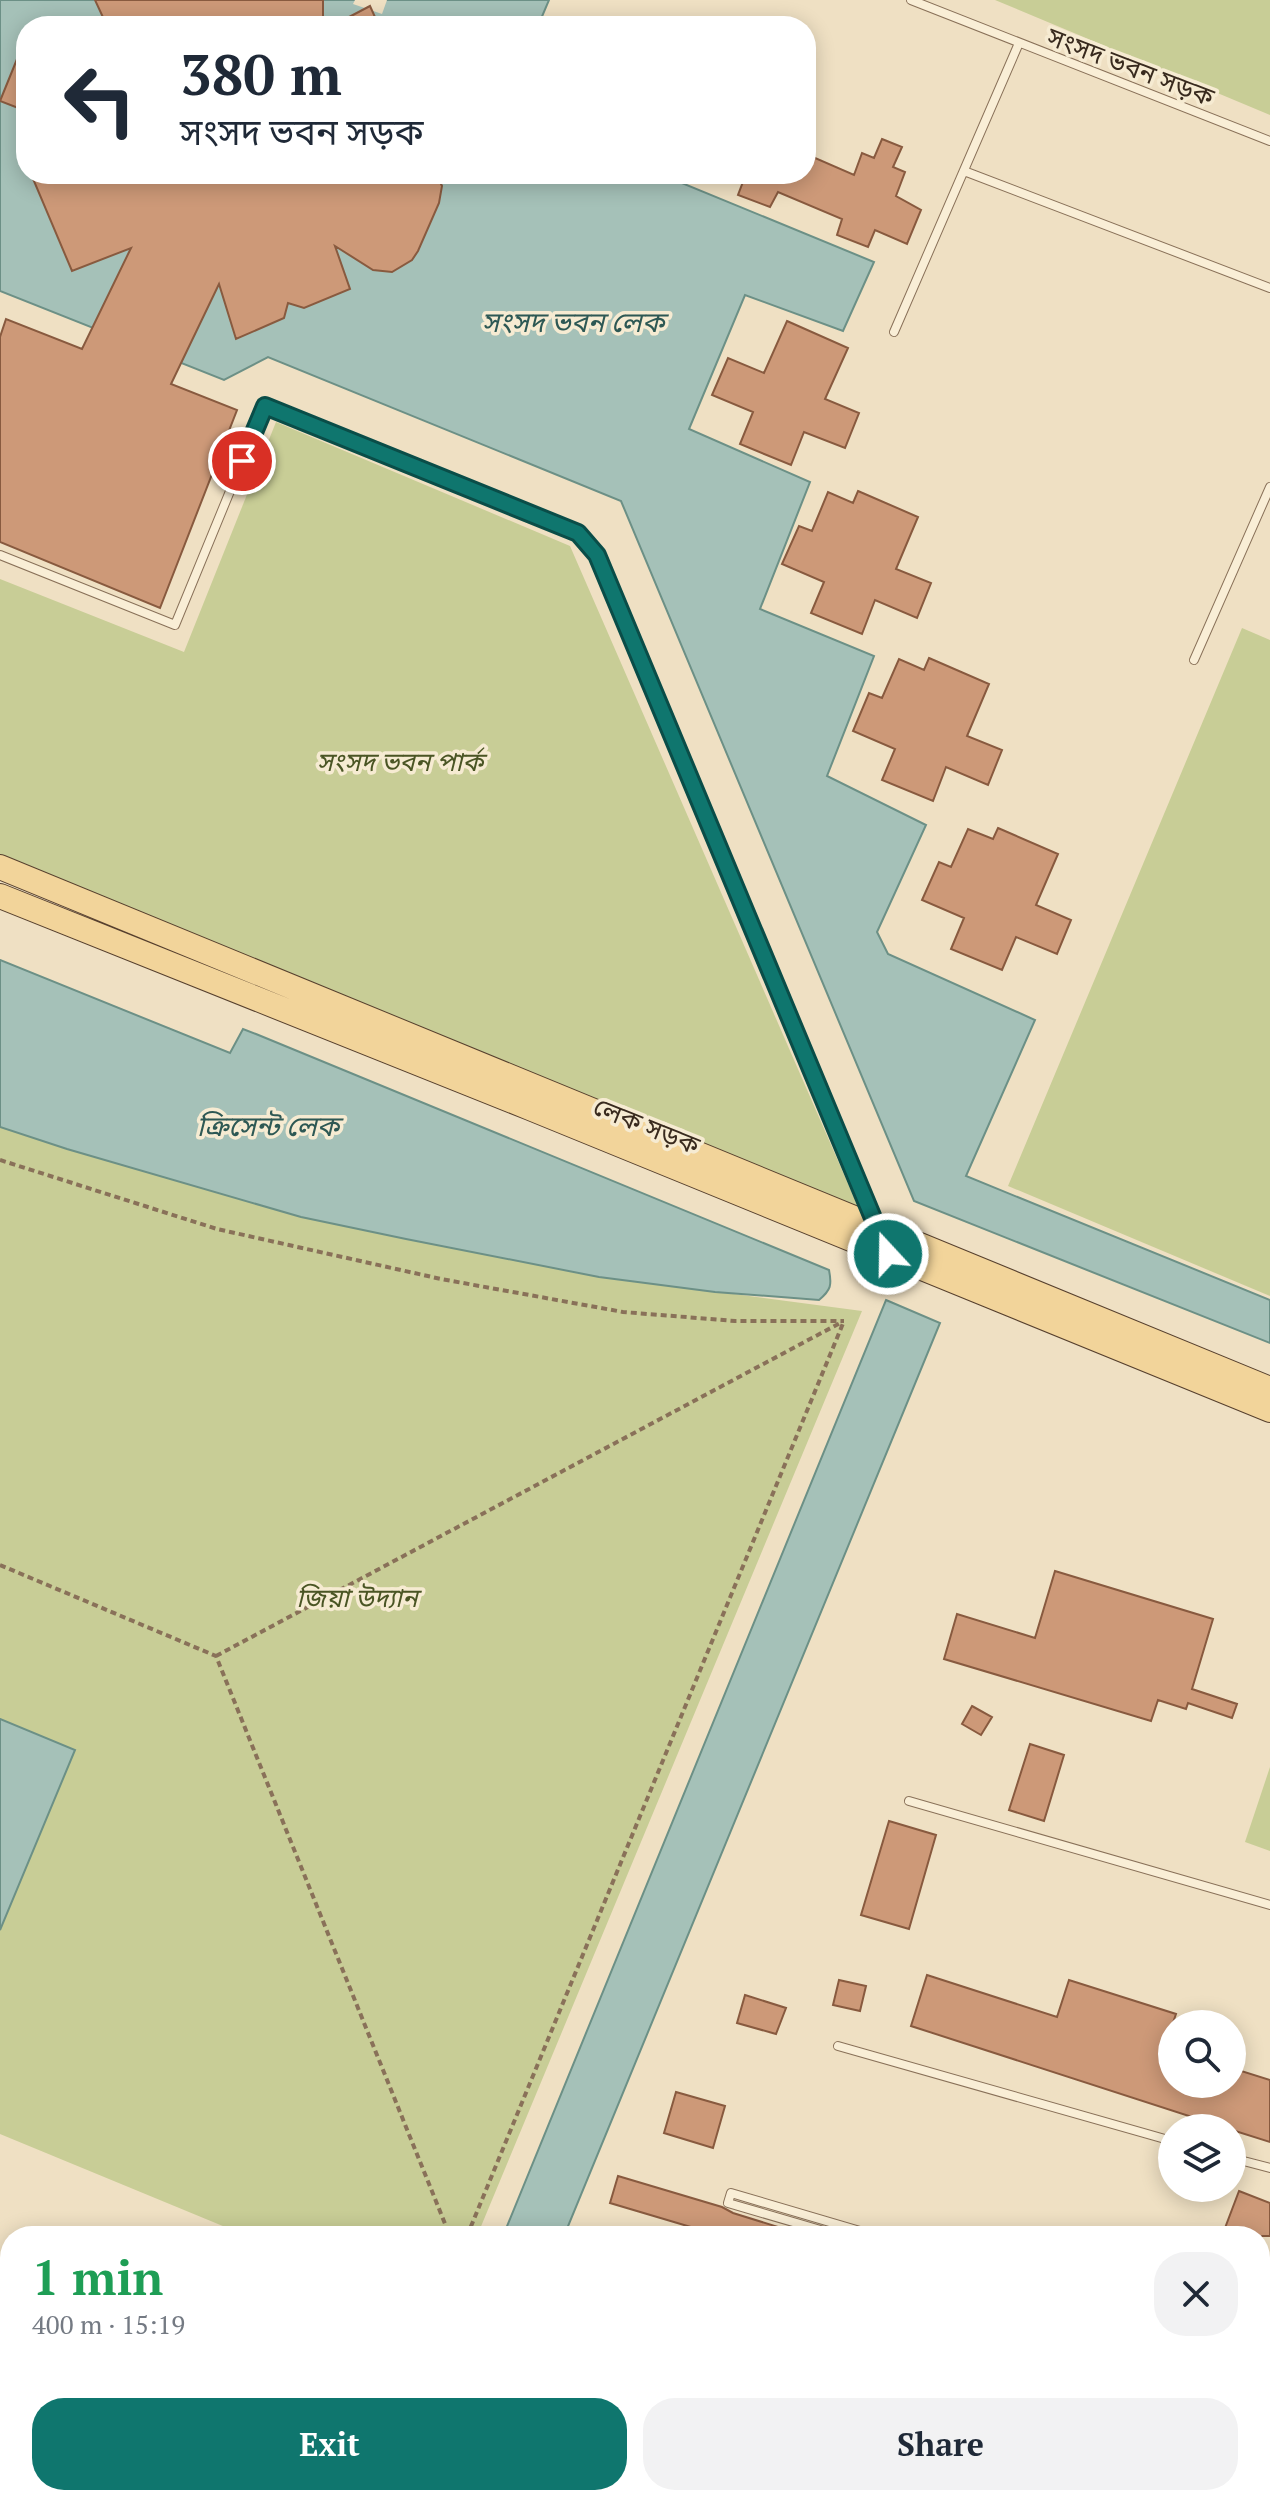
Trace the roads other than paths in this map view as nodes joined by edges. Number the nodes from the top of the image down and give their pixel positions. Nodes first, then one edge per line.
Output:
1 (911, 0) edge
2 (1019, 43) junction
3 (1270, 141) edge
4 (964, 171) junction
5 (1270, 288) edge
6 (894, 332) dead end
7 (1270, 487) edge
8 (0, 555) edge
9 (1194, 660) dead end
10 (0, 867) edge
11 (0, 896) edge
12 (878, 1227) junction
13 (888, 1254) junction
14 (1270, 1389) edge
15 (1270, 1410) edge
16 (909, 1801) dead end
17 (1270, 1905) edge
18 (838, 2046) dead end
19 (1158, 2137) edge
20 (1246, 2162) edge
21 (1270, 2168) edge
22 (807, 2226) edge
23 (843, 2226) edge

1 - 2 lane
2 - 3 lane, সংসদ ভবন সড়ক
2 - 4 lane, সংসদ ভবন সড়ক
4 - 5 lane
4 - 6 lane, সংসদ ভবন সড়ক
7 - 9 lane
8 - 12 lane
10 - 12 main road
11 - 13 main road, লেক সড়ক
12 - 13 lane
12 - 14 main road
13 - 15 main road, লেক সড়ক
16 - 17 lane
18 - 19 lane
20 - 21 lane
22 - 23 lane

